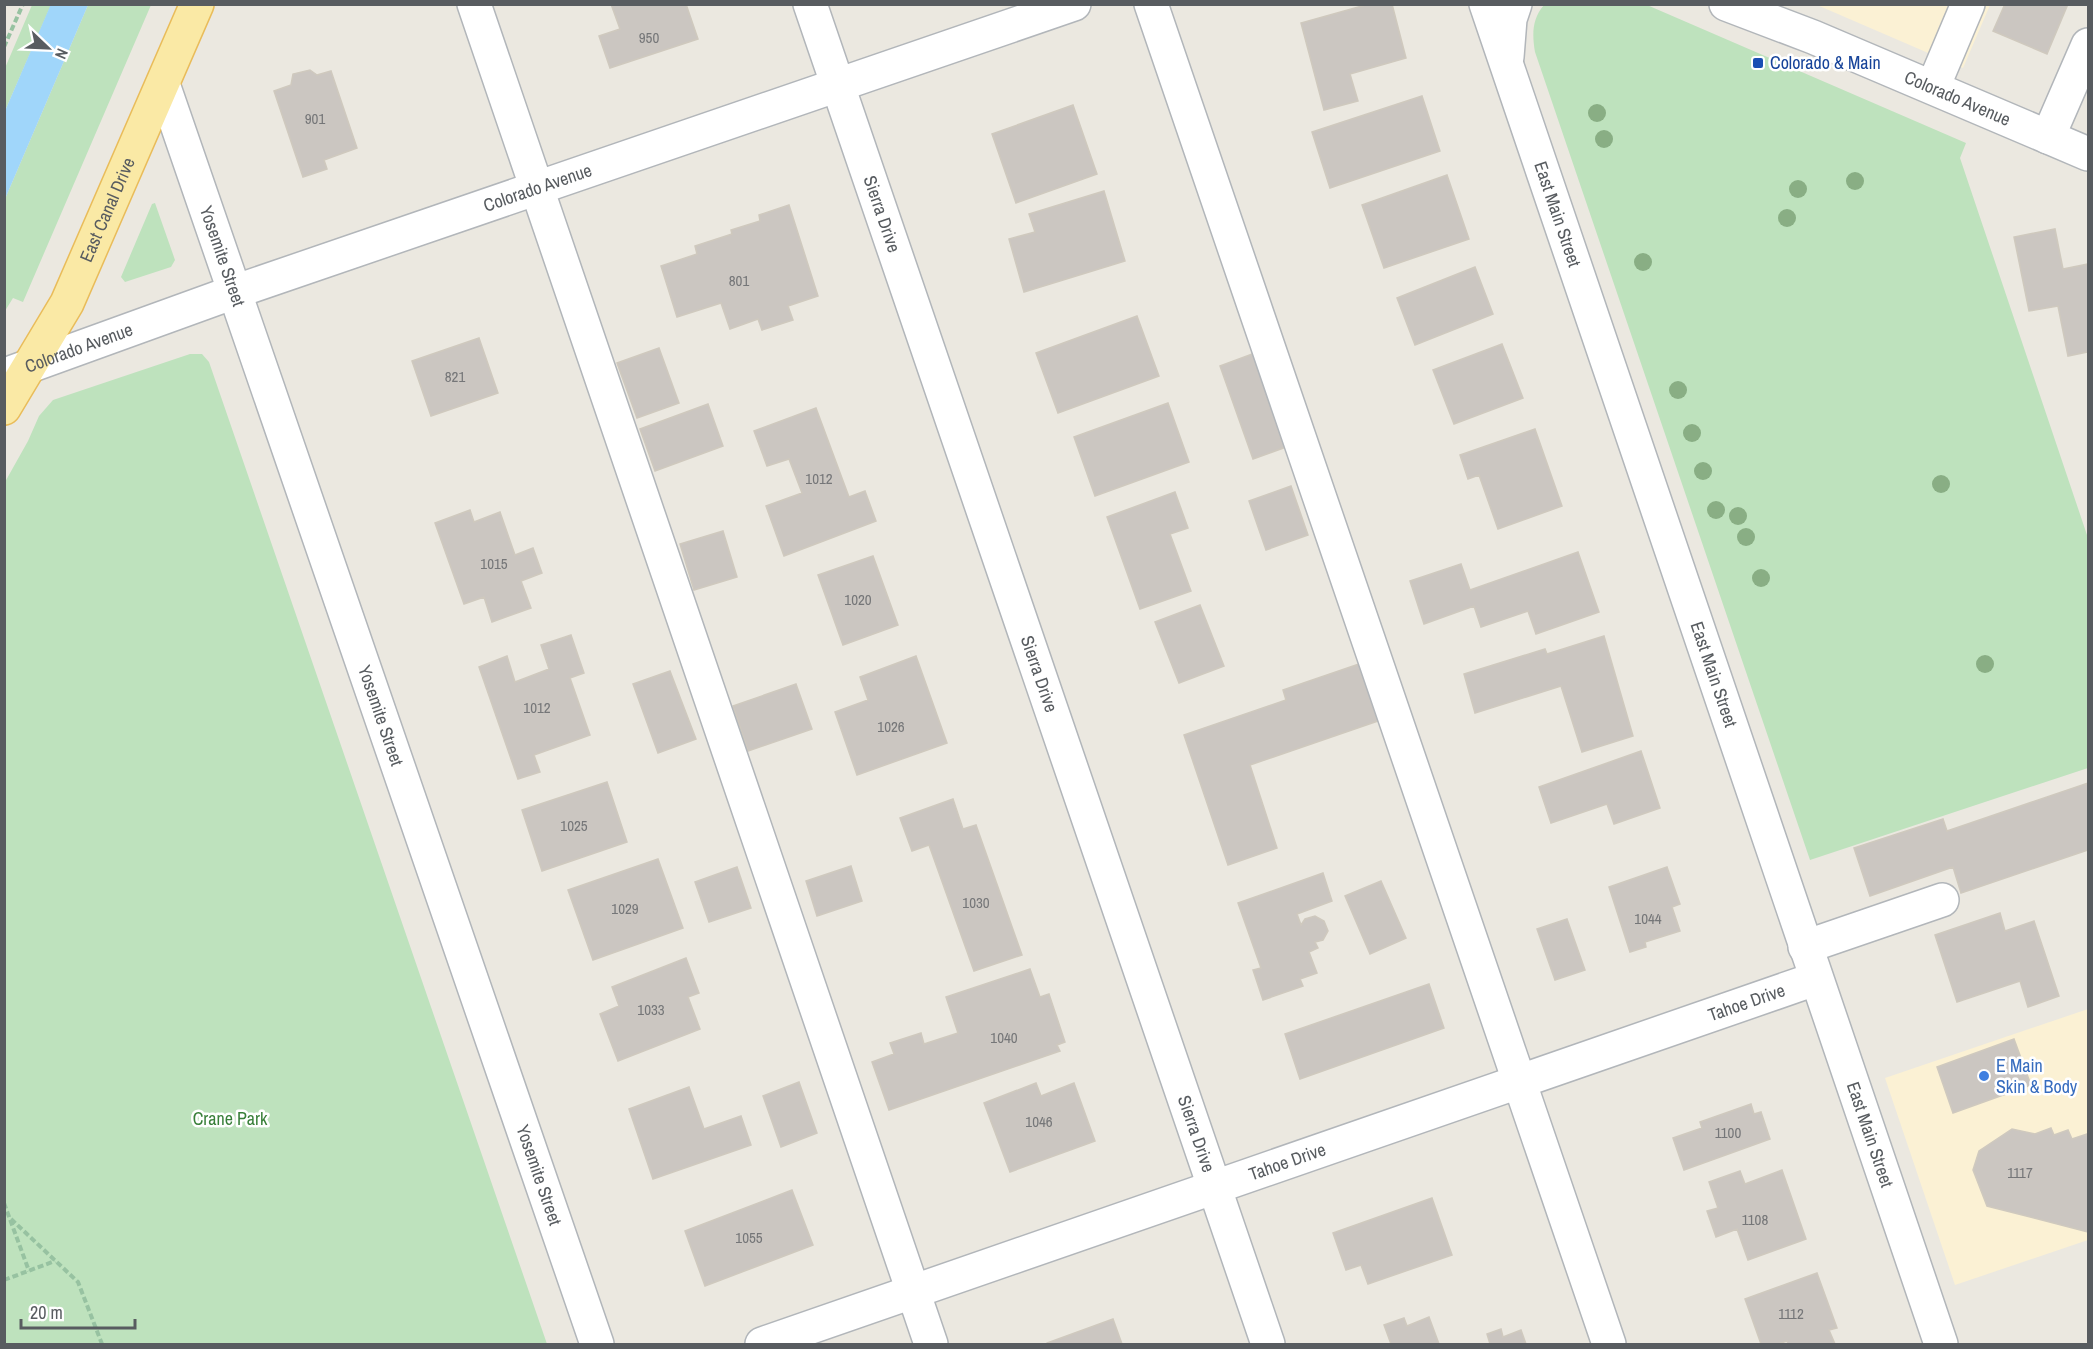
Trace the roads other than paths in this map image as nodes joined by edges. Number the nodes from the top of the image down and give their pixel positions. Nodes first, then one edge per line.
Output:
1 (197, 4) edge
2 (474, 4) edge
3 (810, 4) edge
4 (1074, 4) edge
5 (1151, 4) edge
6 (1486, 4) edge
7 (1515, 4) edge
8 (1726, 4) edge
9 (1968, 4) edge
10 (2088, 45) edge
11 (1508, 73) junction
12 (163, 84) junction
13 (838, 85) junction
14 (1933, 87) junction
15 (2048, 137) junction
16 (2088, 154) edge
17 (538, 189) junction
18 (234, 292) junction
19 (18, 370) edge
20 (4, 408) edge
21 (1942, 900) dead end
22 (1804, 947) junction
23 (1815, 979) junction
24 (1519, 1081) junction
25 (1214, 1187) junction
26 (913, 1292) junction
27 (597, 1344) edge
28 (762, 1344) edge
29 (931, 1344) edge
30 (1268, 1344) edge
31 (1609, 1344) edge
32 (1941, 1344) edge

1 - 12 main road, East Canal Drive
2 - 17 street
3 - 13 street, Sierra Drive
4 - 13 street, Colorado Avenue
5 - 24 street
6 - 11 street, East Main Street
7 - 11 street
8 - 14 street, Colorado Avenue
9 - 14 street
10 - 15 street
11 - 22 street, East Main Street
12 - 18 street, Yosemite Street
12 - 19 main road, East Canal Drive
13 - 17 street, Colorado Avenue
13 - 25 street, Sierra Drive
14 - 15 street, Colorado Avenue
15 - 16 street, Colorado Avenue
17 - 18 street, Colorado Avenue
17 - 26 street
18 - 19 street, Colorado Avenue
18 - 27 street, Yosemite Street
19 - 20 main road, East Canal Drive
21 - 22 street
22 - 23 street, East Main Street
23 - 24 street, Tahoe Drive
23 - 32 street, East Main Street
24 - 25 street, Tahoe Drive
24 - 31 street
25 - 26 street, Tahoe Drive
25 - 30 street, Sierra Drive
26 - 28 street, Tahoe Drive
26 - 29 street

